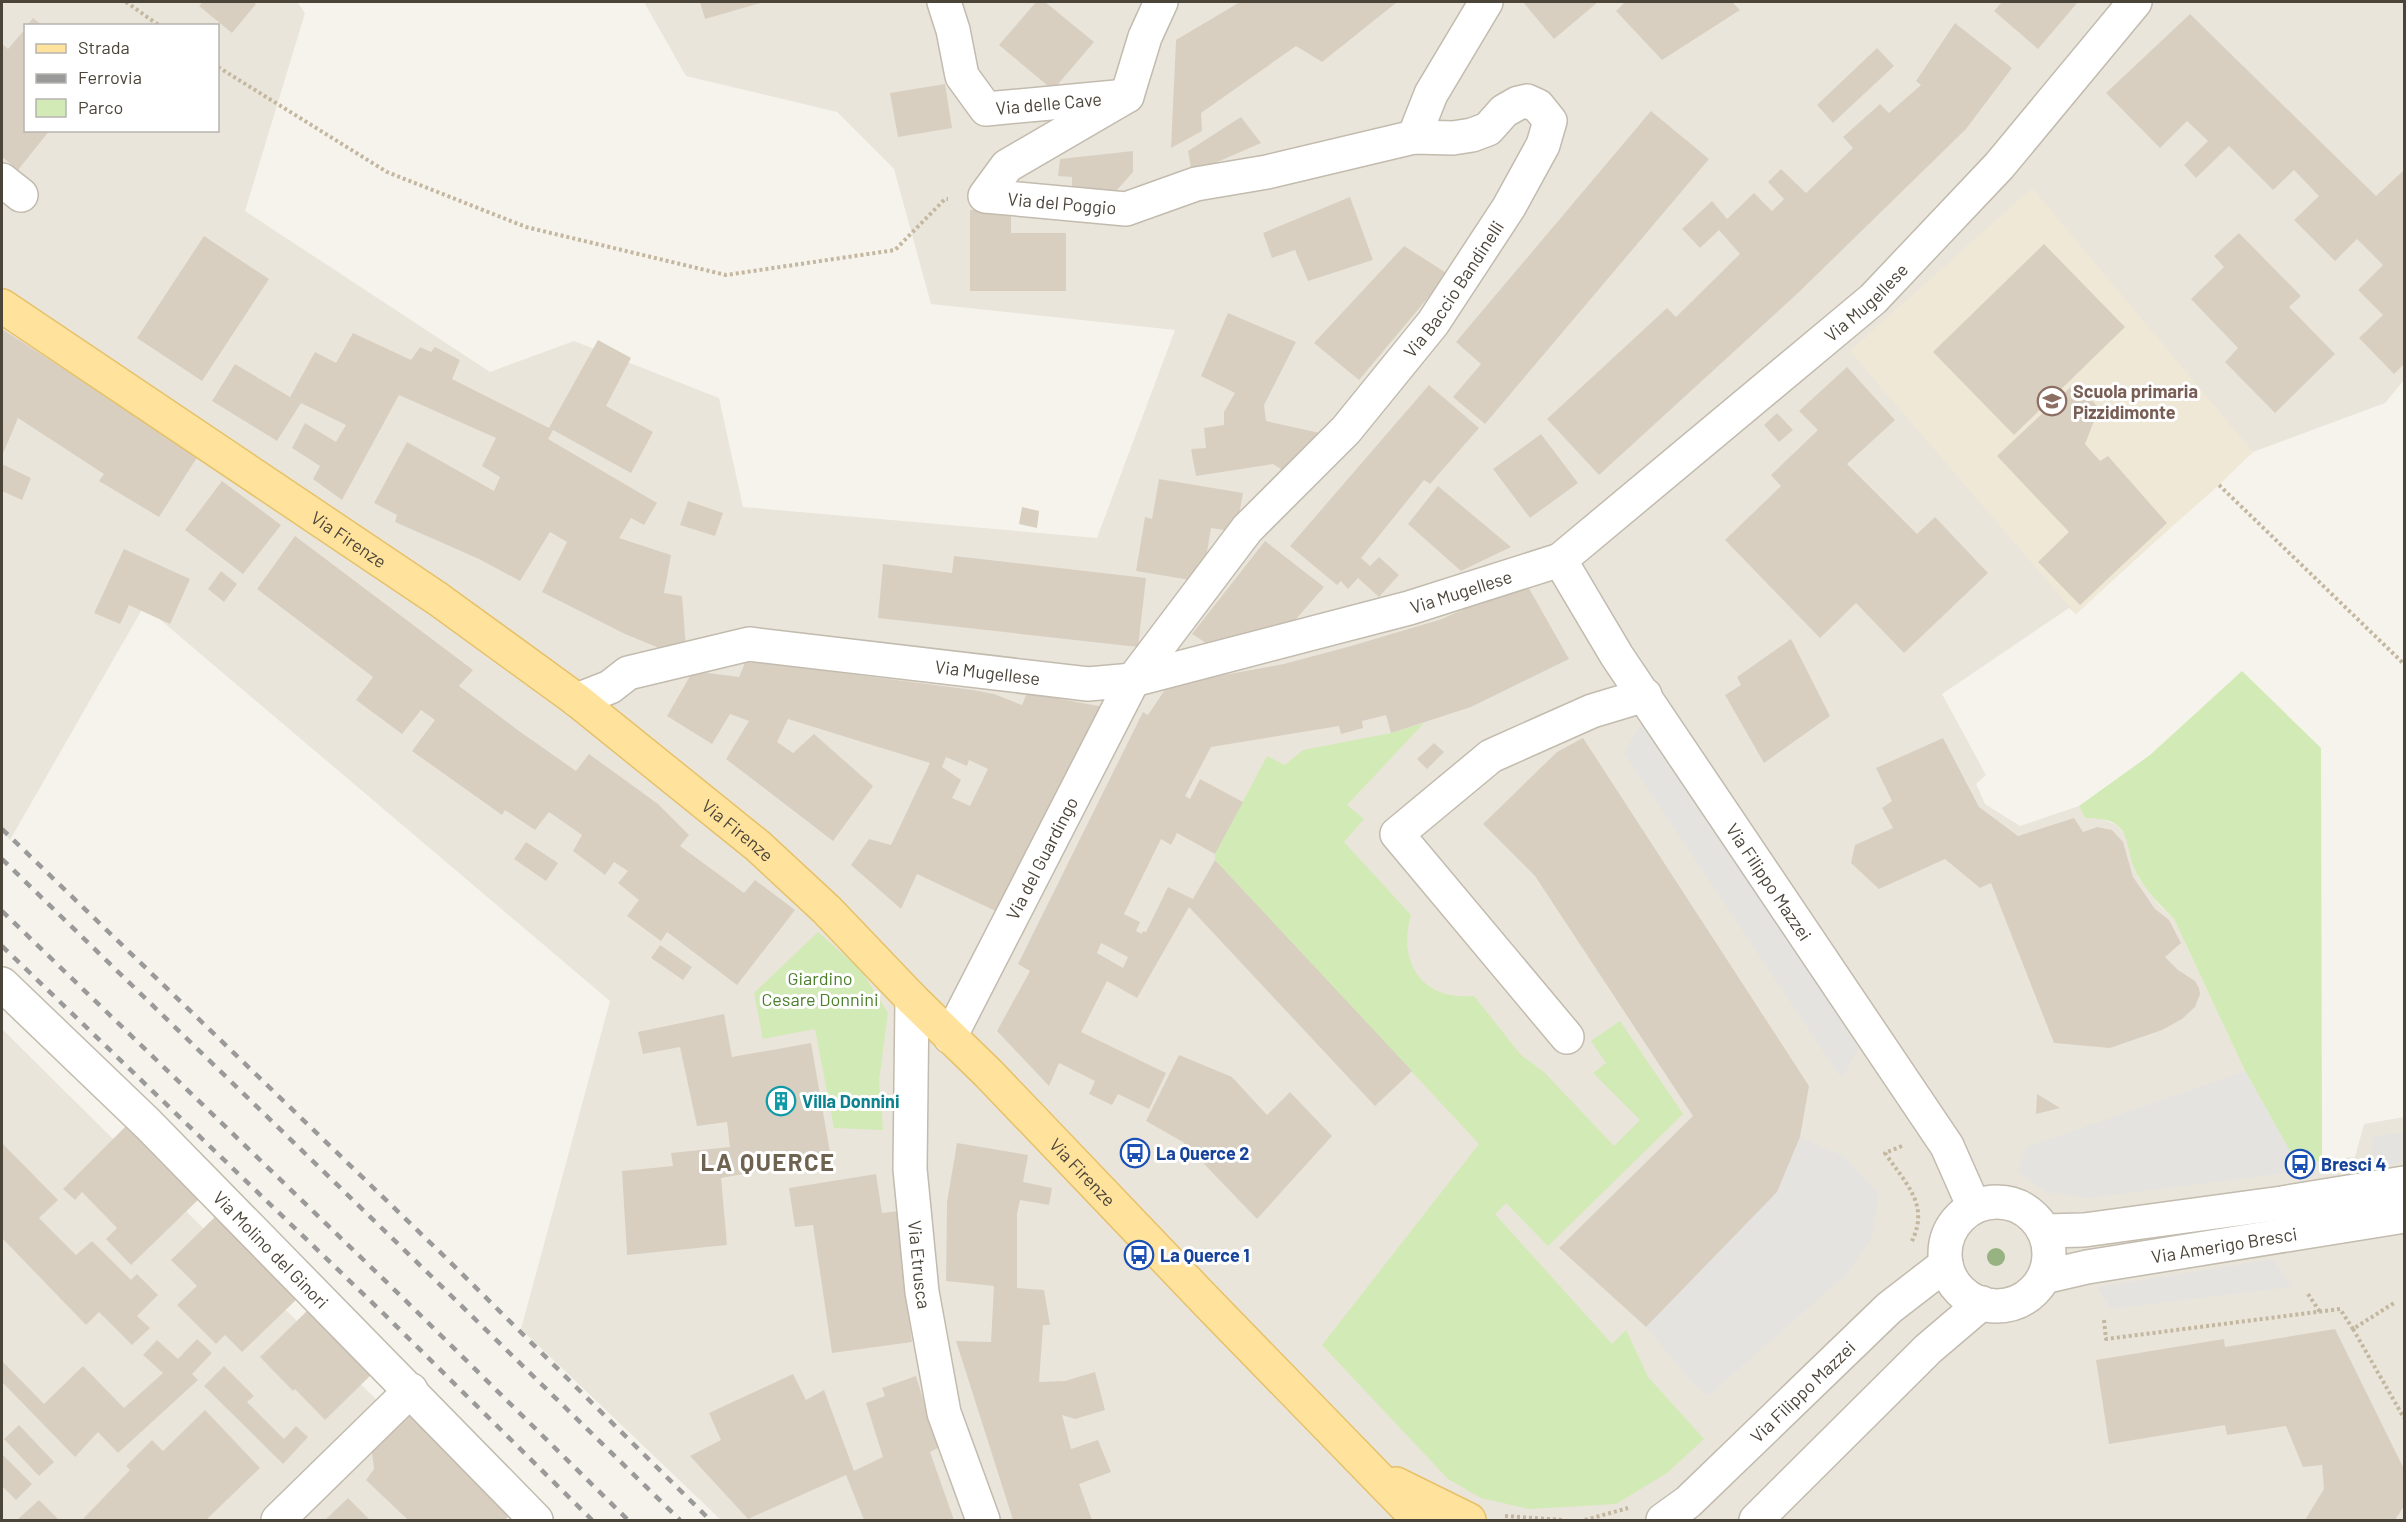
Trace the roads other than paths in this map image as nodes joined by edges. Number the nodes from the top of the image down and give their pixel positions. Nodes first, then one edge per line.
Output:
1 (944, 2) edge
2 (1161, 2) edge
3 (1486, 2) edge
4 (2135, 2) edge
5 (1127, 96) junction
6 (1413, 137) junction
7 (2, 306) edge
8 (1560, 560) junction
9 (1133, 680) junction
10 (1645, 695) junction
11 (578, 700) junction
12 (2, 984) edge
13 (912, 999) junction
14 (950, 1036) junction
15 (1567, 1036) dead end
16 (2404, 1183) edge
17 (1974, 1207) junction
18 (2404, 1216) edge
19 (2044, 1231) junction
20 (1946, 1264) junction
21 (2044, 1277) junction
22 (1982, 1303) junction
23 (411, 1390) junction
24 (1375, 1474) junction
25 (981, 1517) edge
26 (278, 1521) edge
27 (536, 1521) edge
28 (1419, 1521) edge
29 (1469, 1521) edge
30 (1663, 1521) edge
31 (1756, 1521) edge

1 - 5 street, Via delle Cave
2 - 5 street, Via delle Cave
3 - 6 street
4 - 8 street, Via Mugellese
5 - 6 street, Via del Poggio
6 - 9 street, Via Baccio Bandinelli
7 - 11 main road, Via Firenze
8 - 9 street, Via Mugellese
8 - 10 street, Via Filippo Mazzei
9 - 11 street, Via Mugellese
9 - 14 street, Via del Guardingo
10 - 15 street
10 - 17 street, Via Filippo Mazzei
11 - 13 main road, Via Firenze
12 - 23 street, Via Molino del Ginori
13 - 14 main road, Via Firenze
13 - 25 street, Via Etrusca
14 - 24 main road, Via Firenze
16 - 19 street, Via Amerigo Bresci
17 - 19 street
17 - 20 street
18 - 21 street, Via Amerigo Bresci
19 - 21 street
20 - 22 street
20 - 30 street, Via Filippo Mazzei
21 - 22 street
22 - 31 street
23 - 26 street
23 - 27 street, Via Molino del Ginori
24 - 28 main road, Via Firenze
24 - 29 main road, Via Firenze

